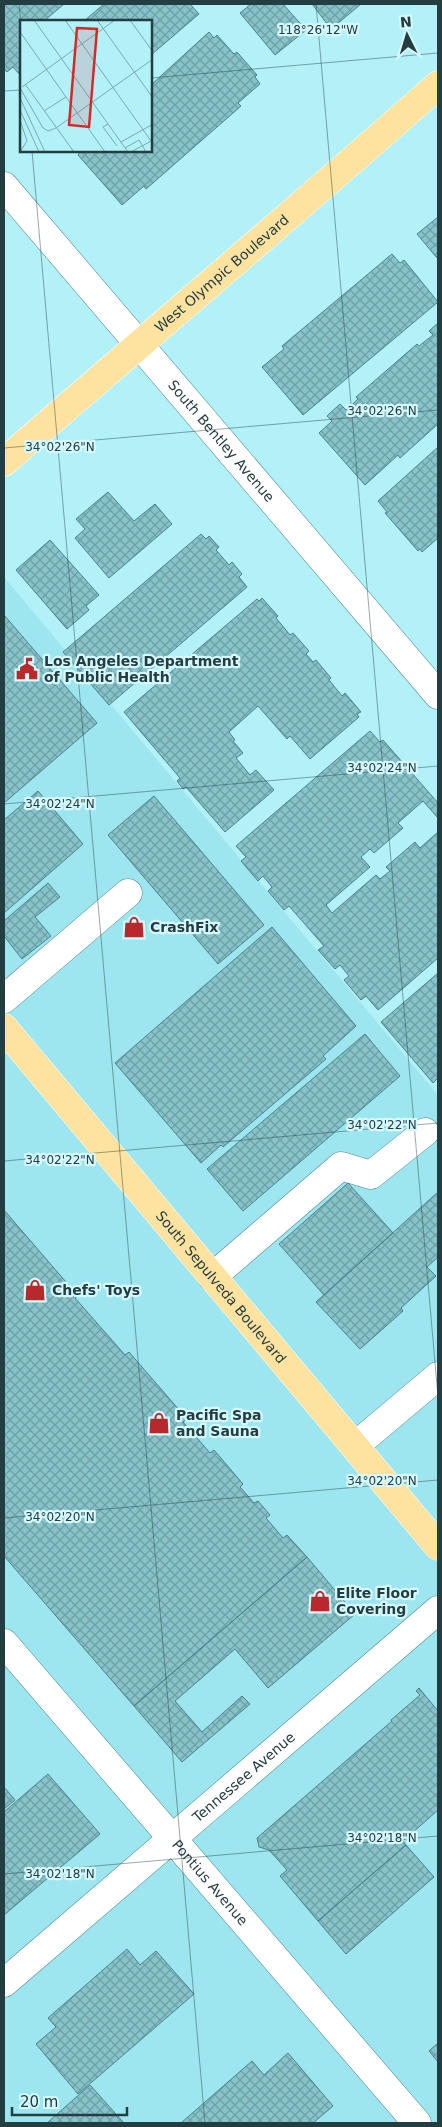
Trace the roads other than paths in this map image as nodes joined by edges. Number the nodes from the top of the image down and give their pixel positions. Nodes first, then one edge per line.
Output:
1 (438, 85) edge
2 (4, 186) edge
3 (138, 343) junction
4 (4, 462) edge
5 (438, 695) edge
6 (128, 893) dead end
7 (4, 999) edge
8 (4, 1028) edge
9 (425, 1132) dead end
10 (212, 1277) junction
11 (438, 1376) edge
12 (355, 1446) junction
13 (438, 1546) edge
14 (438, 1610) edge
15 (4, 1643) edge
16 (172, 1837) junction
17 (4, 1983) edge
18 (417, 2123) edge

1 - 3 main road, West Olympic Boulevard
2 - 3 street, South Bentley Avenue
3 - 4 main road, West Olympic Boulevard
3 - 5 street, South Bentley Avenue
6 - 7 street
8 - 10 main road, South Sepulveda Boulevard
9 - 10 street
10 - 12 main road, South Sepulveda Boulevard
11 - 12 street
12 - 13 main road, South Sepulveda Boulevard
14 - 16 street, Tennessee Avenue
15 - 16 street, Pontius Avenue
16 - 17 street, Tennessee Avenue
16 - 18 street, Pontius Avenue

